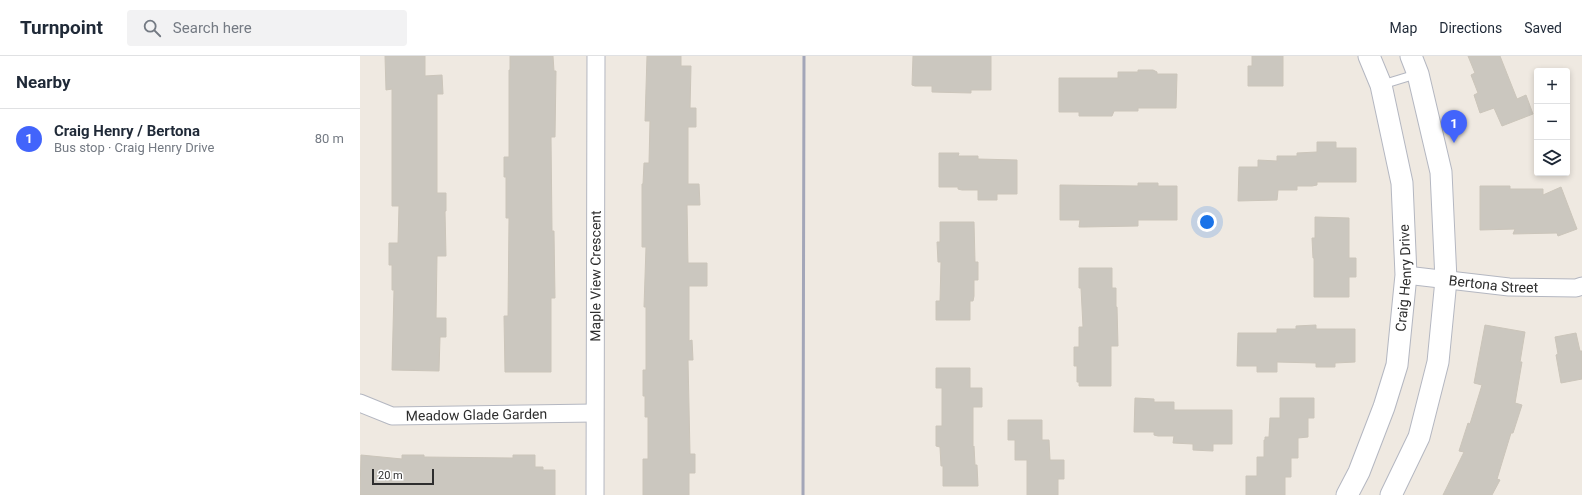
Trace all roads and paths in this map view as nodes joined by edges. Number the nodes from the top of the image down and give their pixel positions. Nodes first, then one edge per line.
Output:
1 (596, 56) edge
2 (1369, 56) edge
3 (1414, 65) edge
4 (1381, 86) junction
5 (1406, 275) junction
6 (1446, 280) junction
7 (1582, 286) edge
8 (360, 403) edge
9 (594, 413) junction
10 (595, 495) edge
11 (1347, 495) edge
12 (1391, 495) edge

1 - 9 street, Maple View Crescent
2 - 4 street, Craig Henry Drive
3 - 4 lane
3 - 6 street
4 - 5 street, Craig Henry Drive
5 - 6 street, Bertona Street
5 - 11 street, Craig Henry Drive
6 - 7 street, Bertona Street
6 - 12 street
8 - 9 street, Meadow Glade Garden
9 - 10 street, Maple View Crescent

